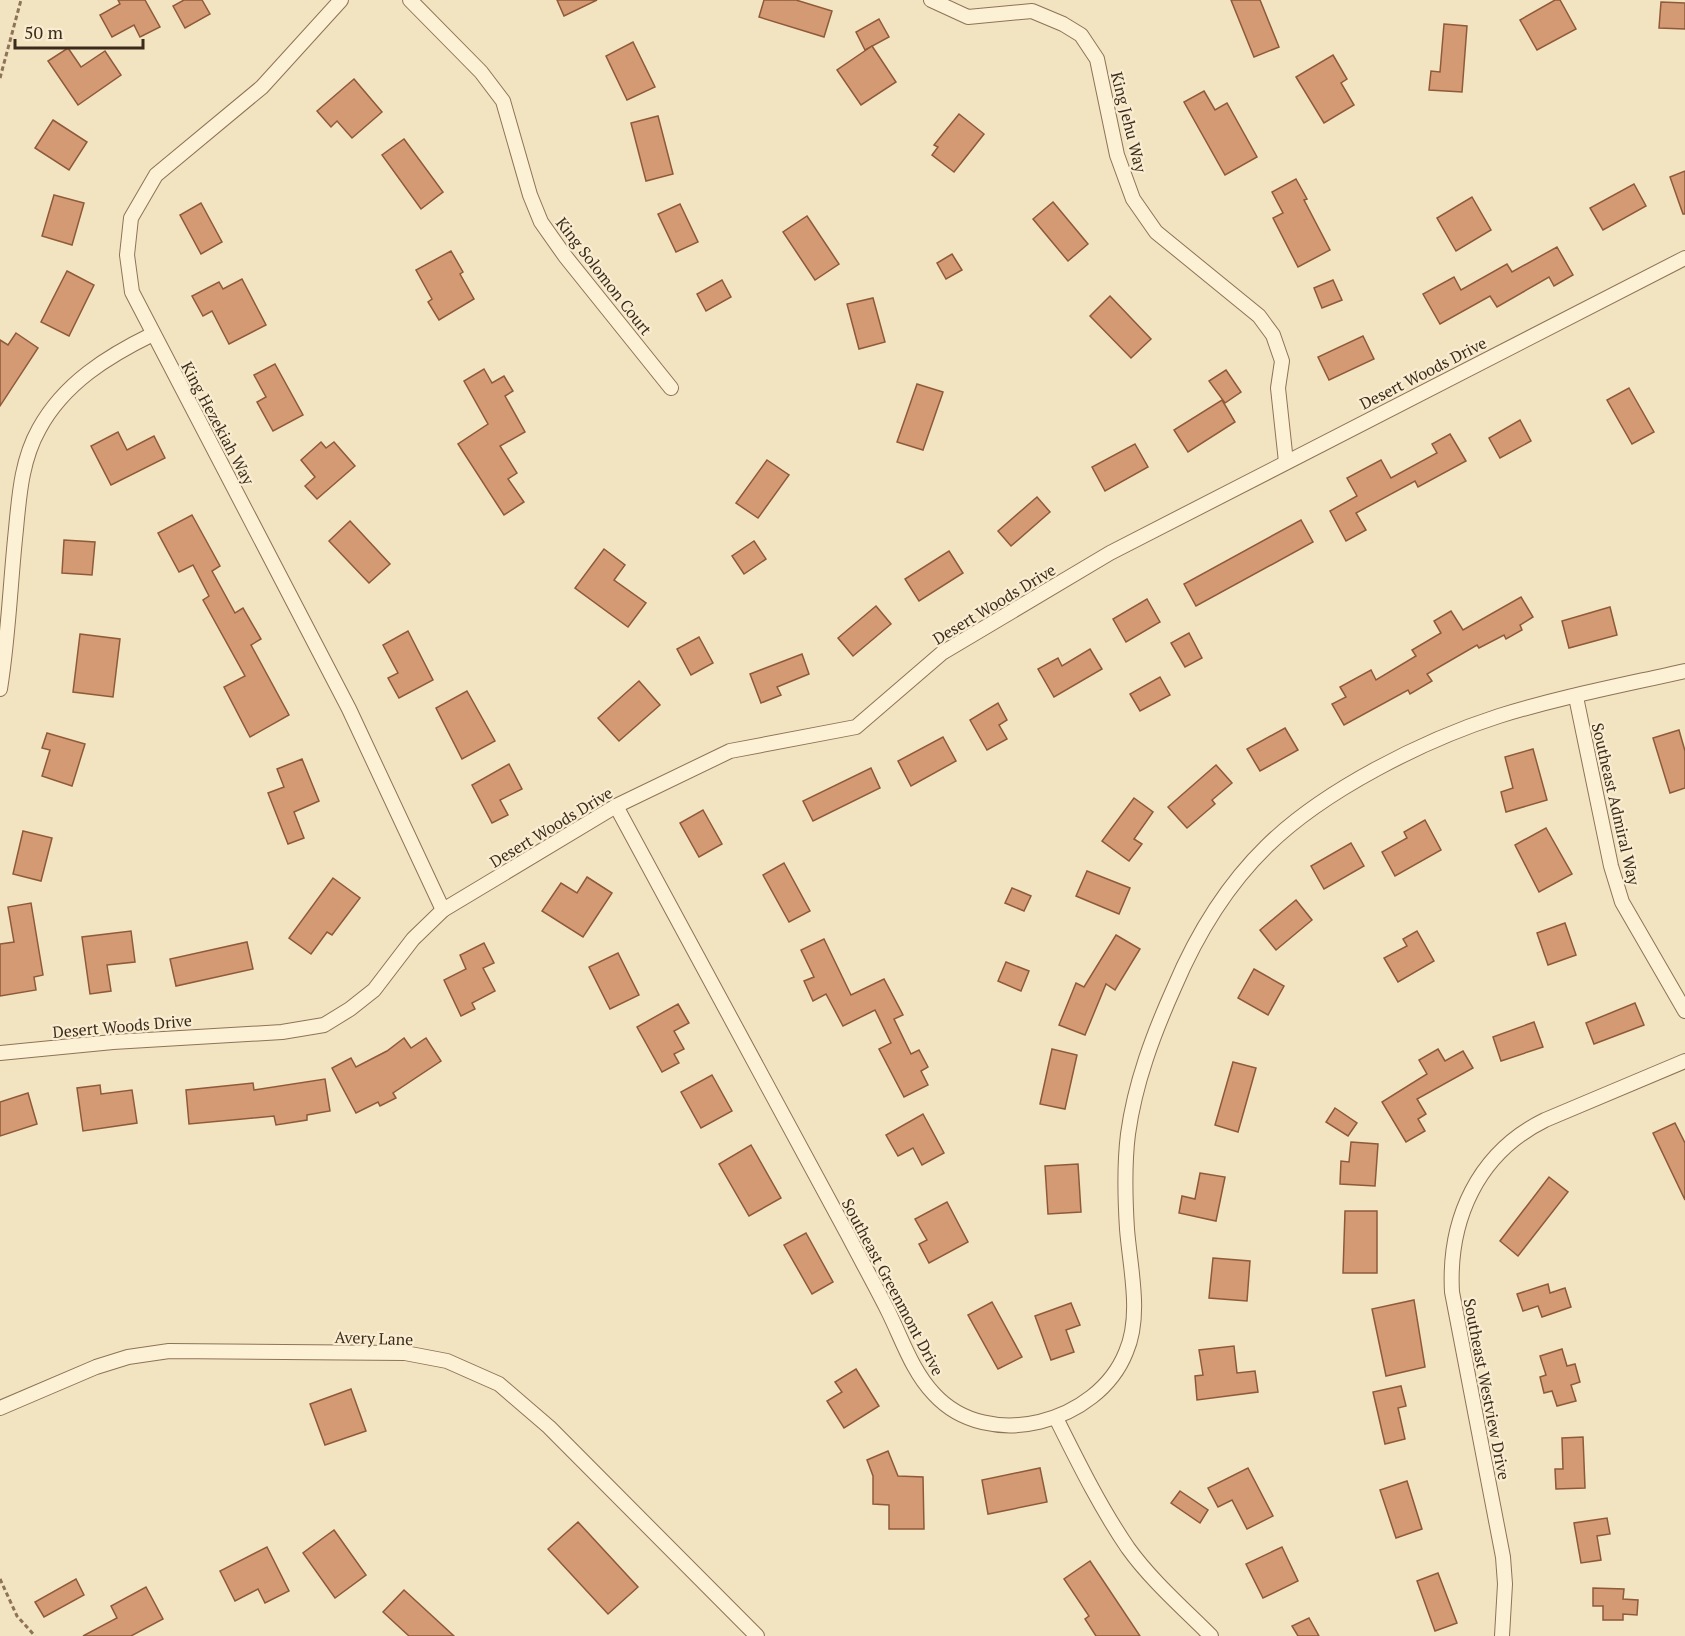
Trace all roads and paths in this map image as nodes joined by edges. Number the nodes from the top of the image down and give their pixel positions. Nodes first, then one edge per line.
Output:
1 (21, 0) edge
2 (341, 0) edge
3 (410, 0) edge
4 (931, 0) edge
5 (0, 78) edge
6 (1685, 258) edge
7 (153, 334) junction
8 (671, 388) dead end
9 (1286, 462) junction
10 (1685, 671) edge
11 (0, 690) edge
12 (1576, 697) junction
13 (616, 806) junction
14 (443, 910) junction
15 (1685, 1011) edge
16 (0, 1053) edge
17 (1685, 1061) edge
18 (0, 1408) edge
19 (1056, 1418) junction
20 (0, 1579) edge
21 (35, 1636) edge
22 (757, 1636) edge
23 (1211, 1636) edge
24 (1502, 1636) edge

1 - 5 path
2 - 7 street, King Hezekiah Way
3 - 8 street, King Solomon Court
4 - 9 street, King Jehu Way
6 - 9 street, Desert Woods Drive
7 - 11 street
7 - 14 street, King Hezekiah Way
9 - 13 street, Desert Woods Drive
10 - 12 street, Southeast Greenmont Drive
12 - 15 street, Southeast Admiral Way
12 - 19 street, Southeast Greenmont Drive
13 - 14 street, Desert Woods Drive
13 - 19 street, Southeast Greenmont Drive
14 - 16 street, Desert Woods Drive
17 - 24 street, Southeast Westview Drive
18 - 22 street, Avery Lane
19 - 23 street
20 - 21 path

